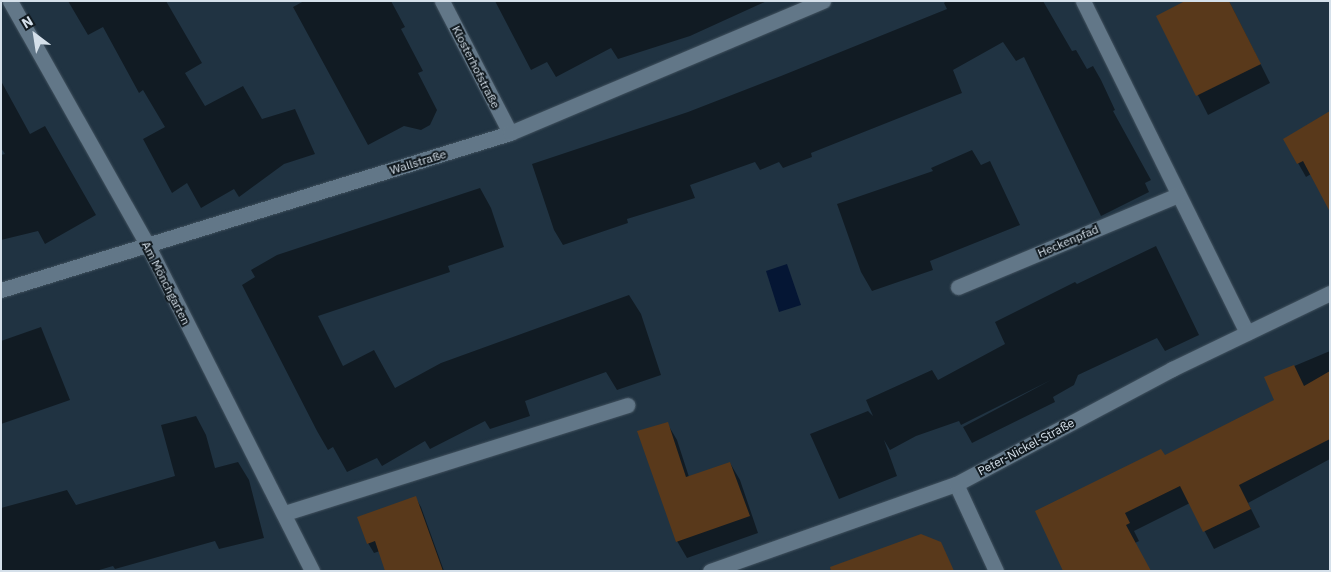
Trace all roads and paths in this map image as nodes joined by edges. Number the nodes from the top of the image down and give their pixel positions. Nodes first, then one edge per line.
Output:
1 (10, 1) edge
2 (442, 1) edge
3 (823, 1) edge
4 (1083, 1) edge
5 (510, 133) junction
6 (1178, 195) junction
7 (148, 246) junction
8 (958, 287) dead end
9 (1, 290) edge
10 (1330, 293) edge
11 (1247, 333) junction
12 (627, 405) dead end
13 (956, 484) junction
14 (285, 513) junction
15 (312, 571) edge
16 (710, 571) edge
17 (996, 571) edge

1 - 7 street, Am Mönchgarten
2 - 5 street, Klosterhofstraße
3 - 5 street, Wallstraße
4 - 6 street
5 - 7 street, Wallstraße
6 - 8 street, Heckenpfad
6 - 11 street
7 - 9 street, Wallstraße
7 - 14 street, Am Mönchgarten
10 - 11 street, Peter-Nickel-Straße
11 - 13 street, Peter-Nickel-Straße
12 - 14 street
13 - 16 street, Peter-Nickel-Straße
13 - 17 street
14 - 15 street, Am Mönchgarten

